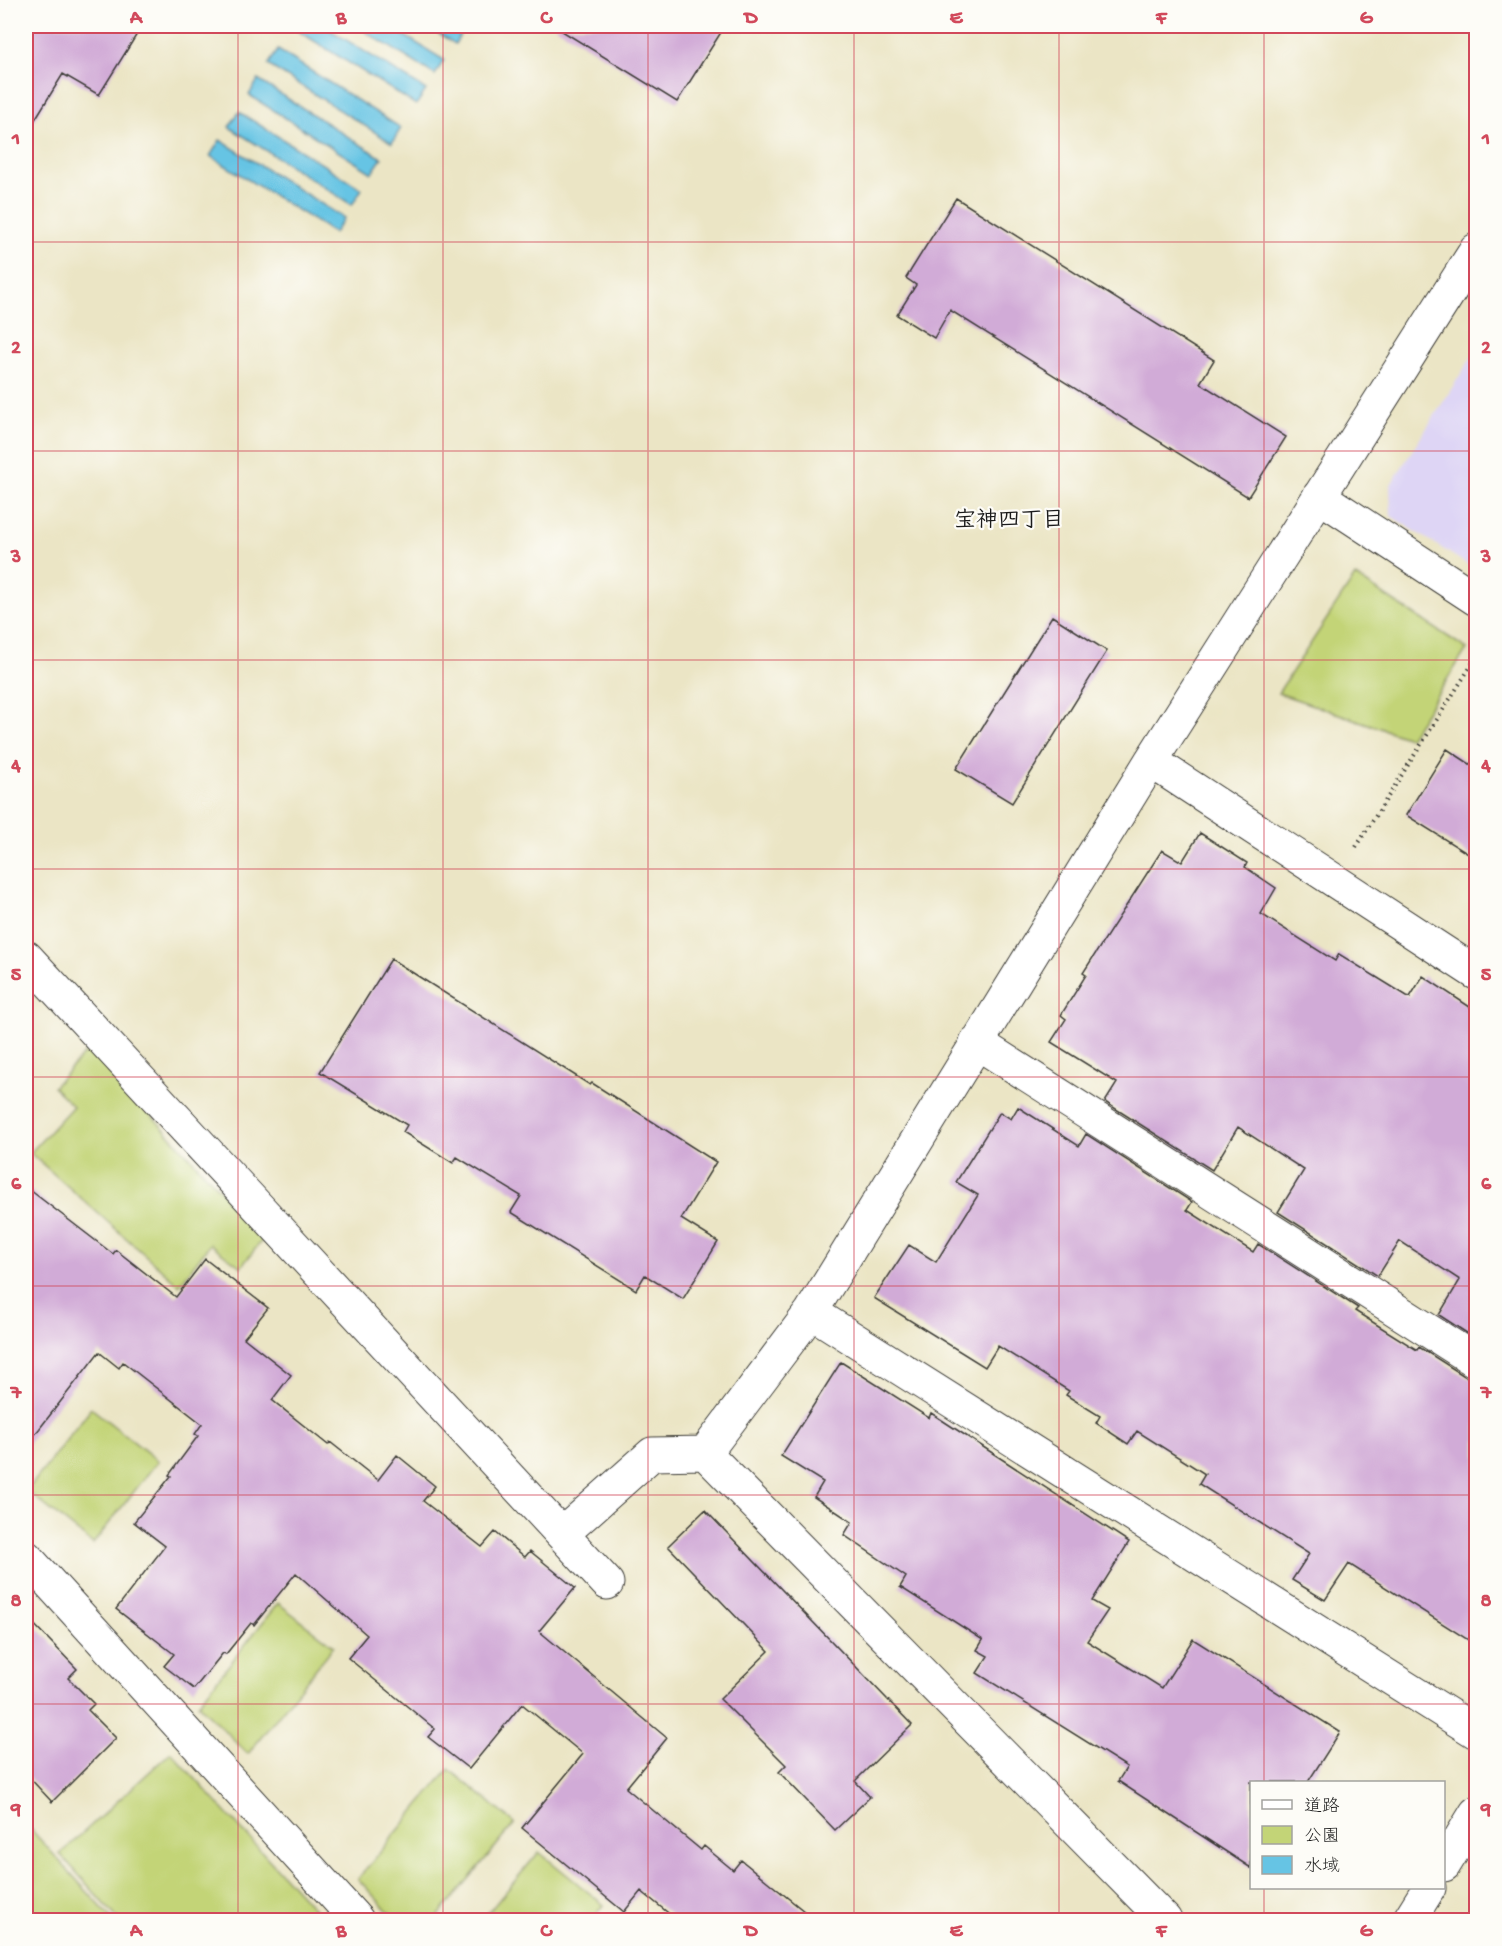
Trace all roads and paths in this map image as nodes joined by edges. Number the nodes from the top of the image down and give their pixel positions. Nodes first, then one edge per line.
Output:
1 (1476, 250) edge
2 (1318, 496) junction
3 (1476, 599) edge
4 (1476, 658) edge
5 (1151, 761) junction
6 (1334, 881) junction
7 (26, 957) edge
8 (1476, 973) edge
9 (976, 1041) junction
10 (811, 1312) junction
11 (1476, 1360) edge
12 (705, 1453) junction
13 (562, 1534) junction
14 (26, 1557) edge
15 (607, 1583) dead end
16 (1476, 1731) edge
17 (1476, 1813) edge
18 (1445, 1862) edge
19 (1429, 1889) edge
20 (357, 1920) edge
21 (1165, 1920) edge
22 (1409, 1920) edge

1 - 2 street
2 - 3 street
2 - 5 street
4 - 6 path
5 - 6 street
5 - 9 street
6 - 8 street
7 - 13 street
9 - 10 street
9 - 11 street
10 - 12 street
10 - 16 street
12 - 13 street
12 - 21 street
13 - 15 street
14 - 20 street
17 - 18 street
19 - 22 street

